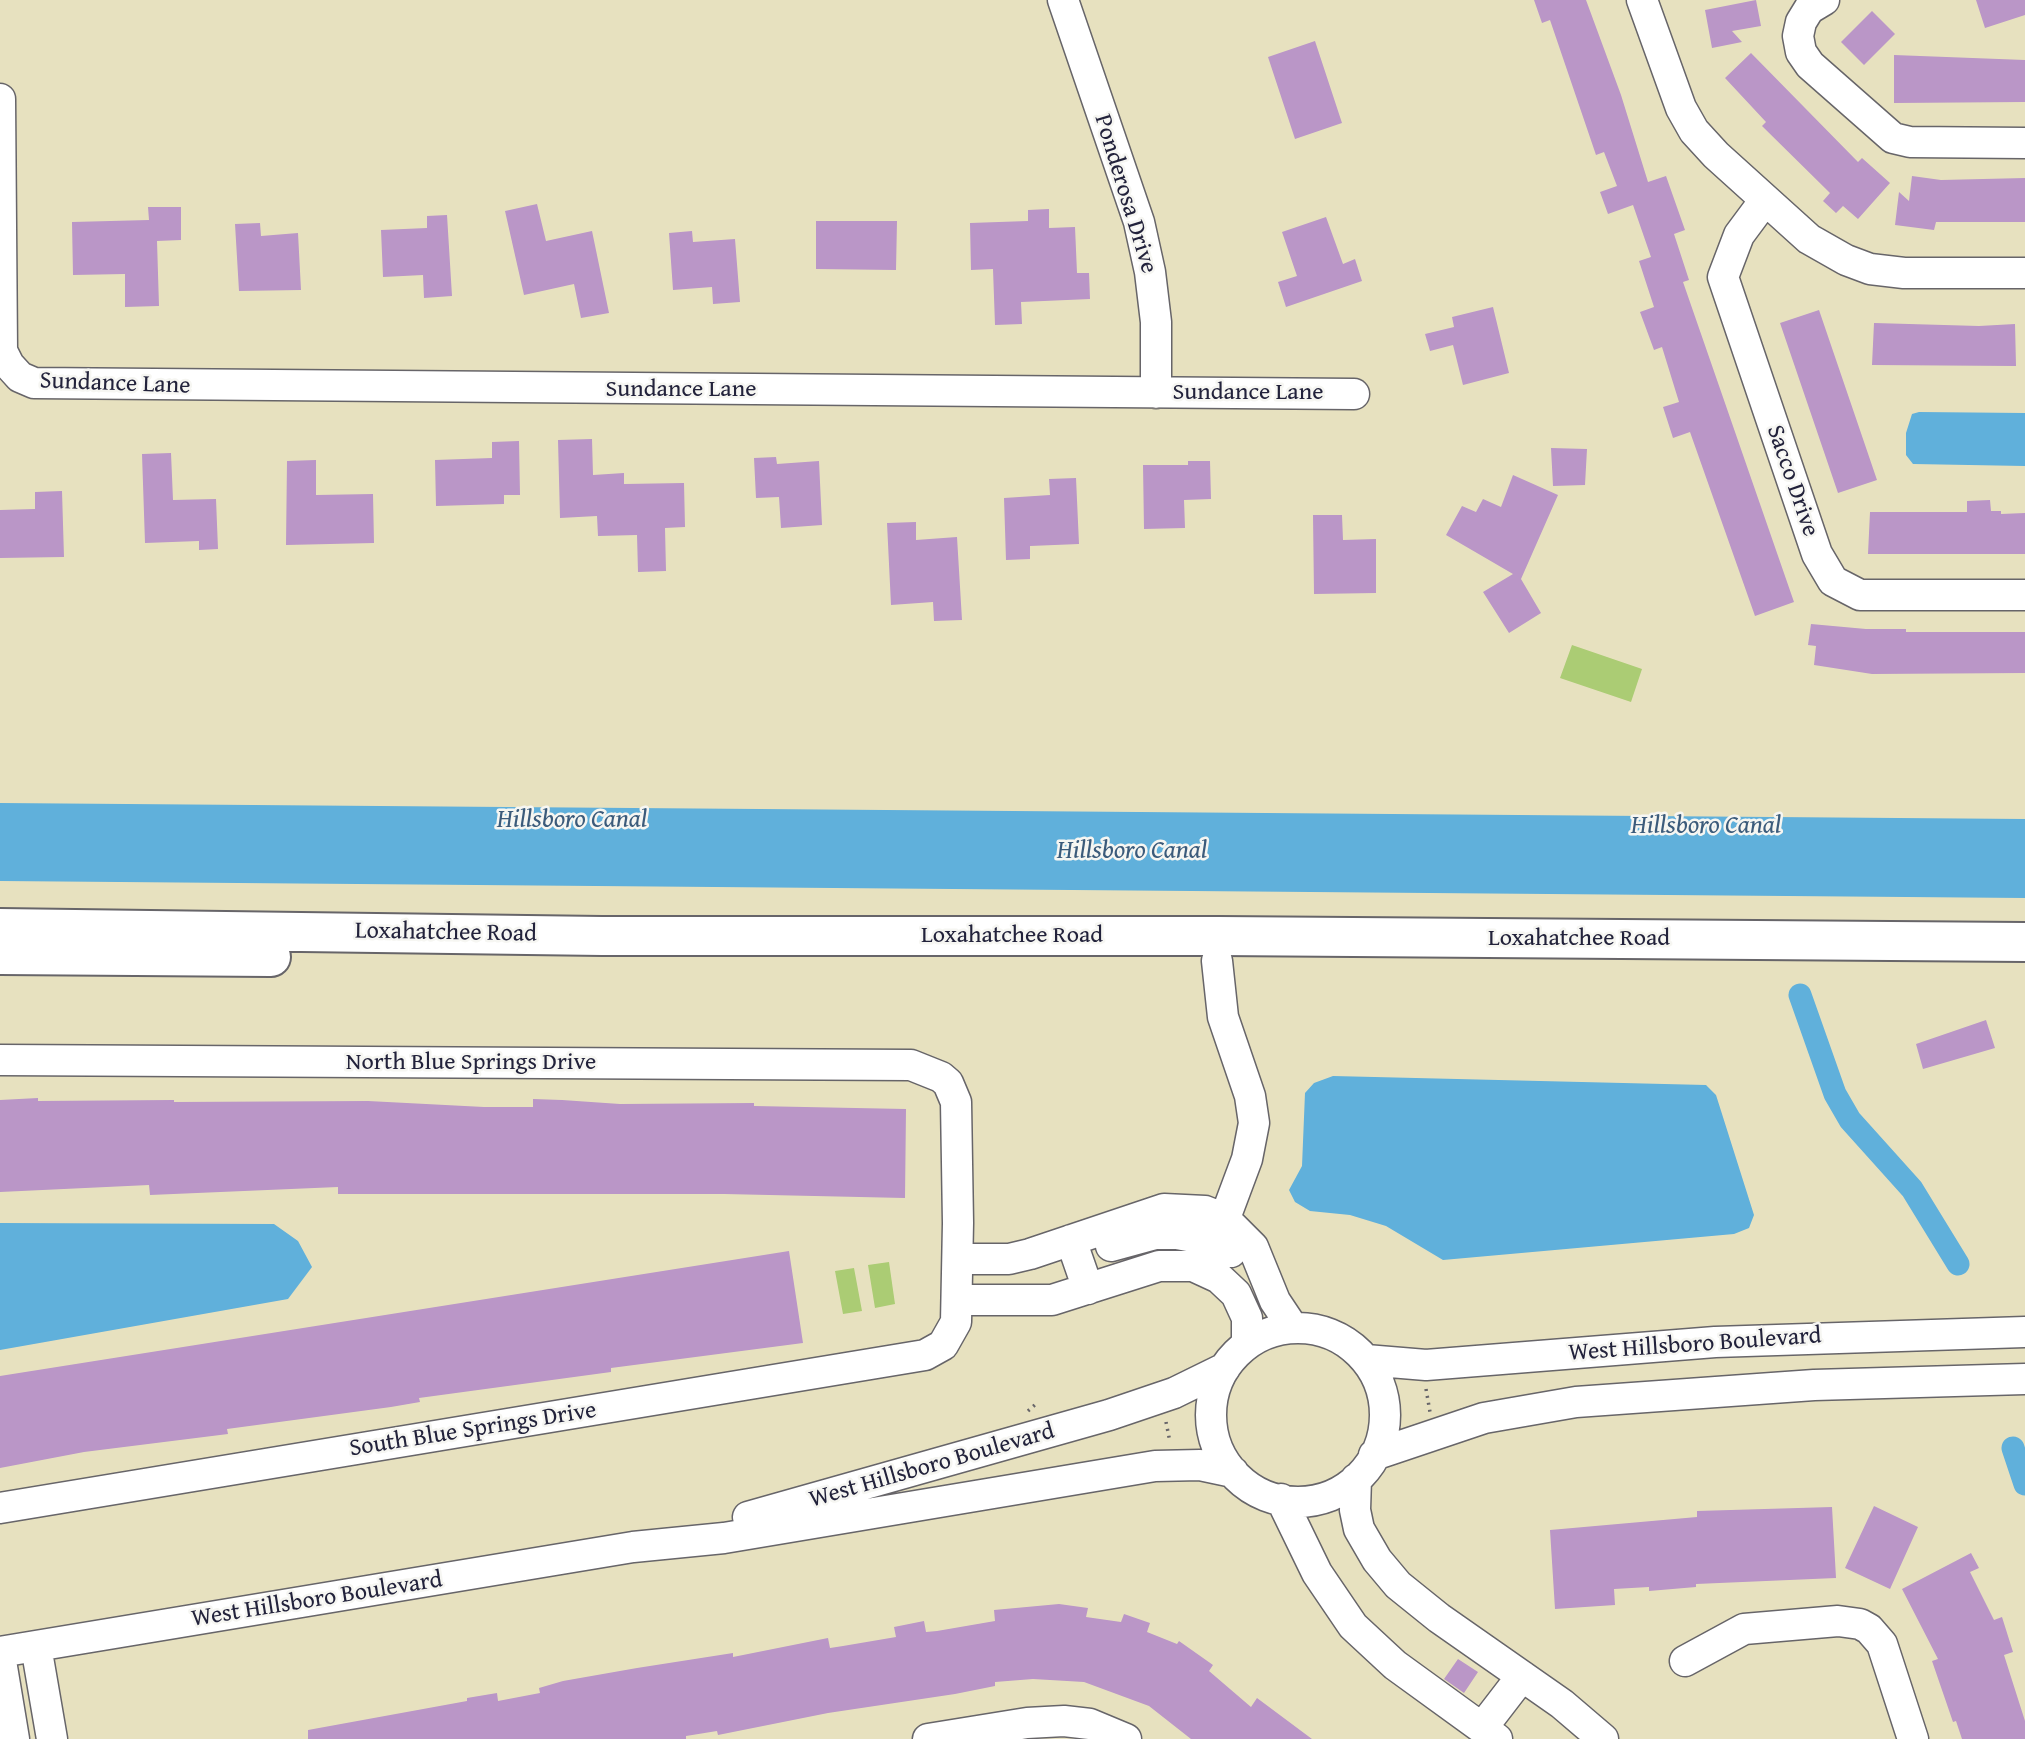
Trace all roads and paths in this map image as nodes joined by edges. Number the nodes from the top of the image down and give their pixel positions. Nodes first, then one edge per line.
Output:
1 (1063, 0) edge
2 (1642, 0) edge
3 (1824, 0) edge
4 (0, 99) edge
5 (2025, 143) edge
6 (1765, 200) junction
7 (2025, 273) edge
8 (7, 374) edge
9 (1156, 393) junction
10 (1354, 394) dead end
11 (2025, 595) edge
12 (0, 928) edge
13 (2025, 942) edge
14 (0, 956) edge
15 (1217, 961) junction
16 (2025, 966) edge
17 (0, 1060) edge
18 (1216, 1244) junction
19 (1074, 1249) junction
20 (958, 1259) junction
21 (1088, 1289) junction
22 (958, 1300) junction
23 (1293, 1328) junction
24 (2025, 1332) edge
25 (1247, 1343) junction
26 (1366, 1360) junction
27 (1225, 1368) junction
28 (2025, 1379) edge
29 (1426, 1383) dead end
30 (1163, 1414) dead end
31 (1433, 1419) dead end
32 (1169, 1448) dead end
33 (1374, 1455) junction
34 (1233, 1472) junction
35 (1356, 1479) junction
36 (1281, 1499) junction
37 (0, 1508) edge
38 (633, 1548) junction
39 (36, 1646) junction
40 (0, 1654) edge
41 (1685, 1661) dead end
42 (1522, 1676) junction
43 (1490, 1734) edge
44 (14, 1739) edge
45 (52, 1739) edge
46 (928, 1739) edge
47 (1126, 1739) edge
48 (1603, 1739) edge
49 (1913, 1739) edge

1 - 9 street, Ponderosa Drive
2 - 6 street
3 - 5 street
4 - 8 street
6 - 7 street
6 - 11 street, Sacco Drive
8 - 9 street, Sundance Lane
9 - 10 street, Sundance Lane
12 - 13 main road, Loxahatchee Road
14 - 15 main road, Loxahatchee Road
15 - 16 main road, Loxahatchee Road
15 - 18 street
17 - 20 street, North Blue Springs Drive
18 - 19 street
18 - 21 street
18 - 23 street
18 - 25 street
19 - 20 street
19 - 21 street
20 - 22 street
21 - 22 street
22 - 37 street, South Blue Springs Drive
23 - 25 street
23 - 26 street
24 - 26 street, West Hillsboro Boulevard
25 - 27 street
26 - 33 street
27 - 34 street
27 - 38 street, West Hillsboro Boulevard
28 - 33 street, West Hillsboro Boulevard
29 - 31 path
30 - 32 path
33 - 35 street
34 - 36 street
34 - 38 street, West Hillsboro Boulevard
35 - 36 street
35 - 42 street
36 - 43 street
38 - 39 street, West Hillsboro Boulevard
39 - 40 street, West Hillsboro Boulevard
39 - 45 street
40 - 44 street
41 - 49 street
42 - 43 street
42 - 48 street
46 - 47 street

